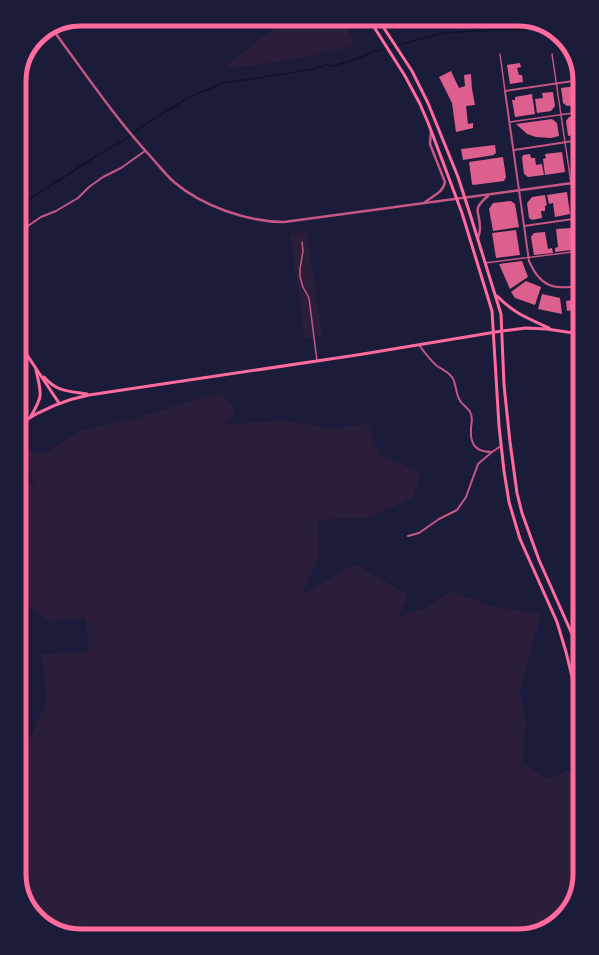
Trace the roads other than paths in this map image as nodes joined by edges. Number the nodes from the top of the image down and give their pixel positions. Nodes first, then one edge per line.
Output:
1 (373, 26) edge
2 (383, 26) edge
3 (55, 33) edge
4 (500, 54) dead end
5 (552, 54) dead end
6 (573, 81) edge
7 (557, 83) junction
8 (506, 91) junction
9 (573, 113) edge
10 (561, 114) junction
11 (510, 122) junction
12 (431, 131) junction
13 (573, 141) edge
14 (565, 142) junction
15 (514, 150) junction
16 (145, 151) junction
17 (571, 184) junction
18 (519, 191) junction
19 (490, 195) junction
20 (465, 198) junction
21 (573, 198) edge
22 (457, 199) junction
23 (423, 203) junction
24 (573, 219) edge
25 (524, 226) junction
26 (26, 227) edge
27 (478, 239) junction
28 (302, 242) dead end
29 (573, 252) edge
30 (528, 258) junction
31 (485, 263) junction
32 (573, 287) edge
33 (495, 295) junction
34 (553, 330) junction
35 (502, 331) junction
36 (493, 332) junction
37 (573, 333) edge
38 (419, 345) junction
39 (26, 354) edge
40 (317, 361) junction
41 (36, 369) junction
42 (89, 395) junction
43 (59, 403) junction
44 (31, 416) junction
45 (26, 419) edge
46 (501, 446) junction
47 (492, 452) junction
48 (408, 536) dead end
49 (573, 636) edge
50 (573, 681) edge

1 - 12 main road
2 - 20 main road
3 - 16 street
4 - 8 street
5 - 7 street
6 - 7 street
7 - 8 street
7 - 10 street
8 - 11 street
9 - 10 street
10 - 11 street
10 - 14 street
11 - 15 street
12 - 22 main road
12 - 23 street
13 - 14 street
14 - 15 street
14 - 17 street
15 - 18 street
16 - 23 street
16 - 26 street
17 - 18 street
17 - 21 street
18 - 19 street
18 - 25 street
19 - 20 street
19 - 27 street
20 - 22 street
20 - 27 main road
22 - 23 street
22 - 36 main road
24 - 25 street
25 - 30 street
27 - 31 main road
28 - 40 street
29 - 30 street
30 - 31 street
30 - 32 street
31 - 33 main road
33 - 34 main road
33 - 35 main road
34 - 35 main road
34 - 37 main road
35 - 36 main road
35 - 49 main road
36 - 38 main road
36 - 46 main road
38 - 40 main road
38 - 47 street
39 - 41 main road
40 - 42 main road
41 - 42 main road
41 - 43 main road
41 - 44 main road
42 - 43 main road
43 - 44 main road
44 - 45 main road
46 - 47 street
46 - 50 main road
47 - 48 street

